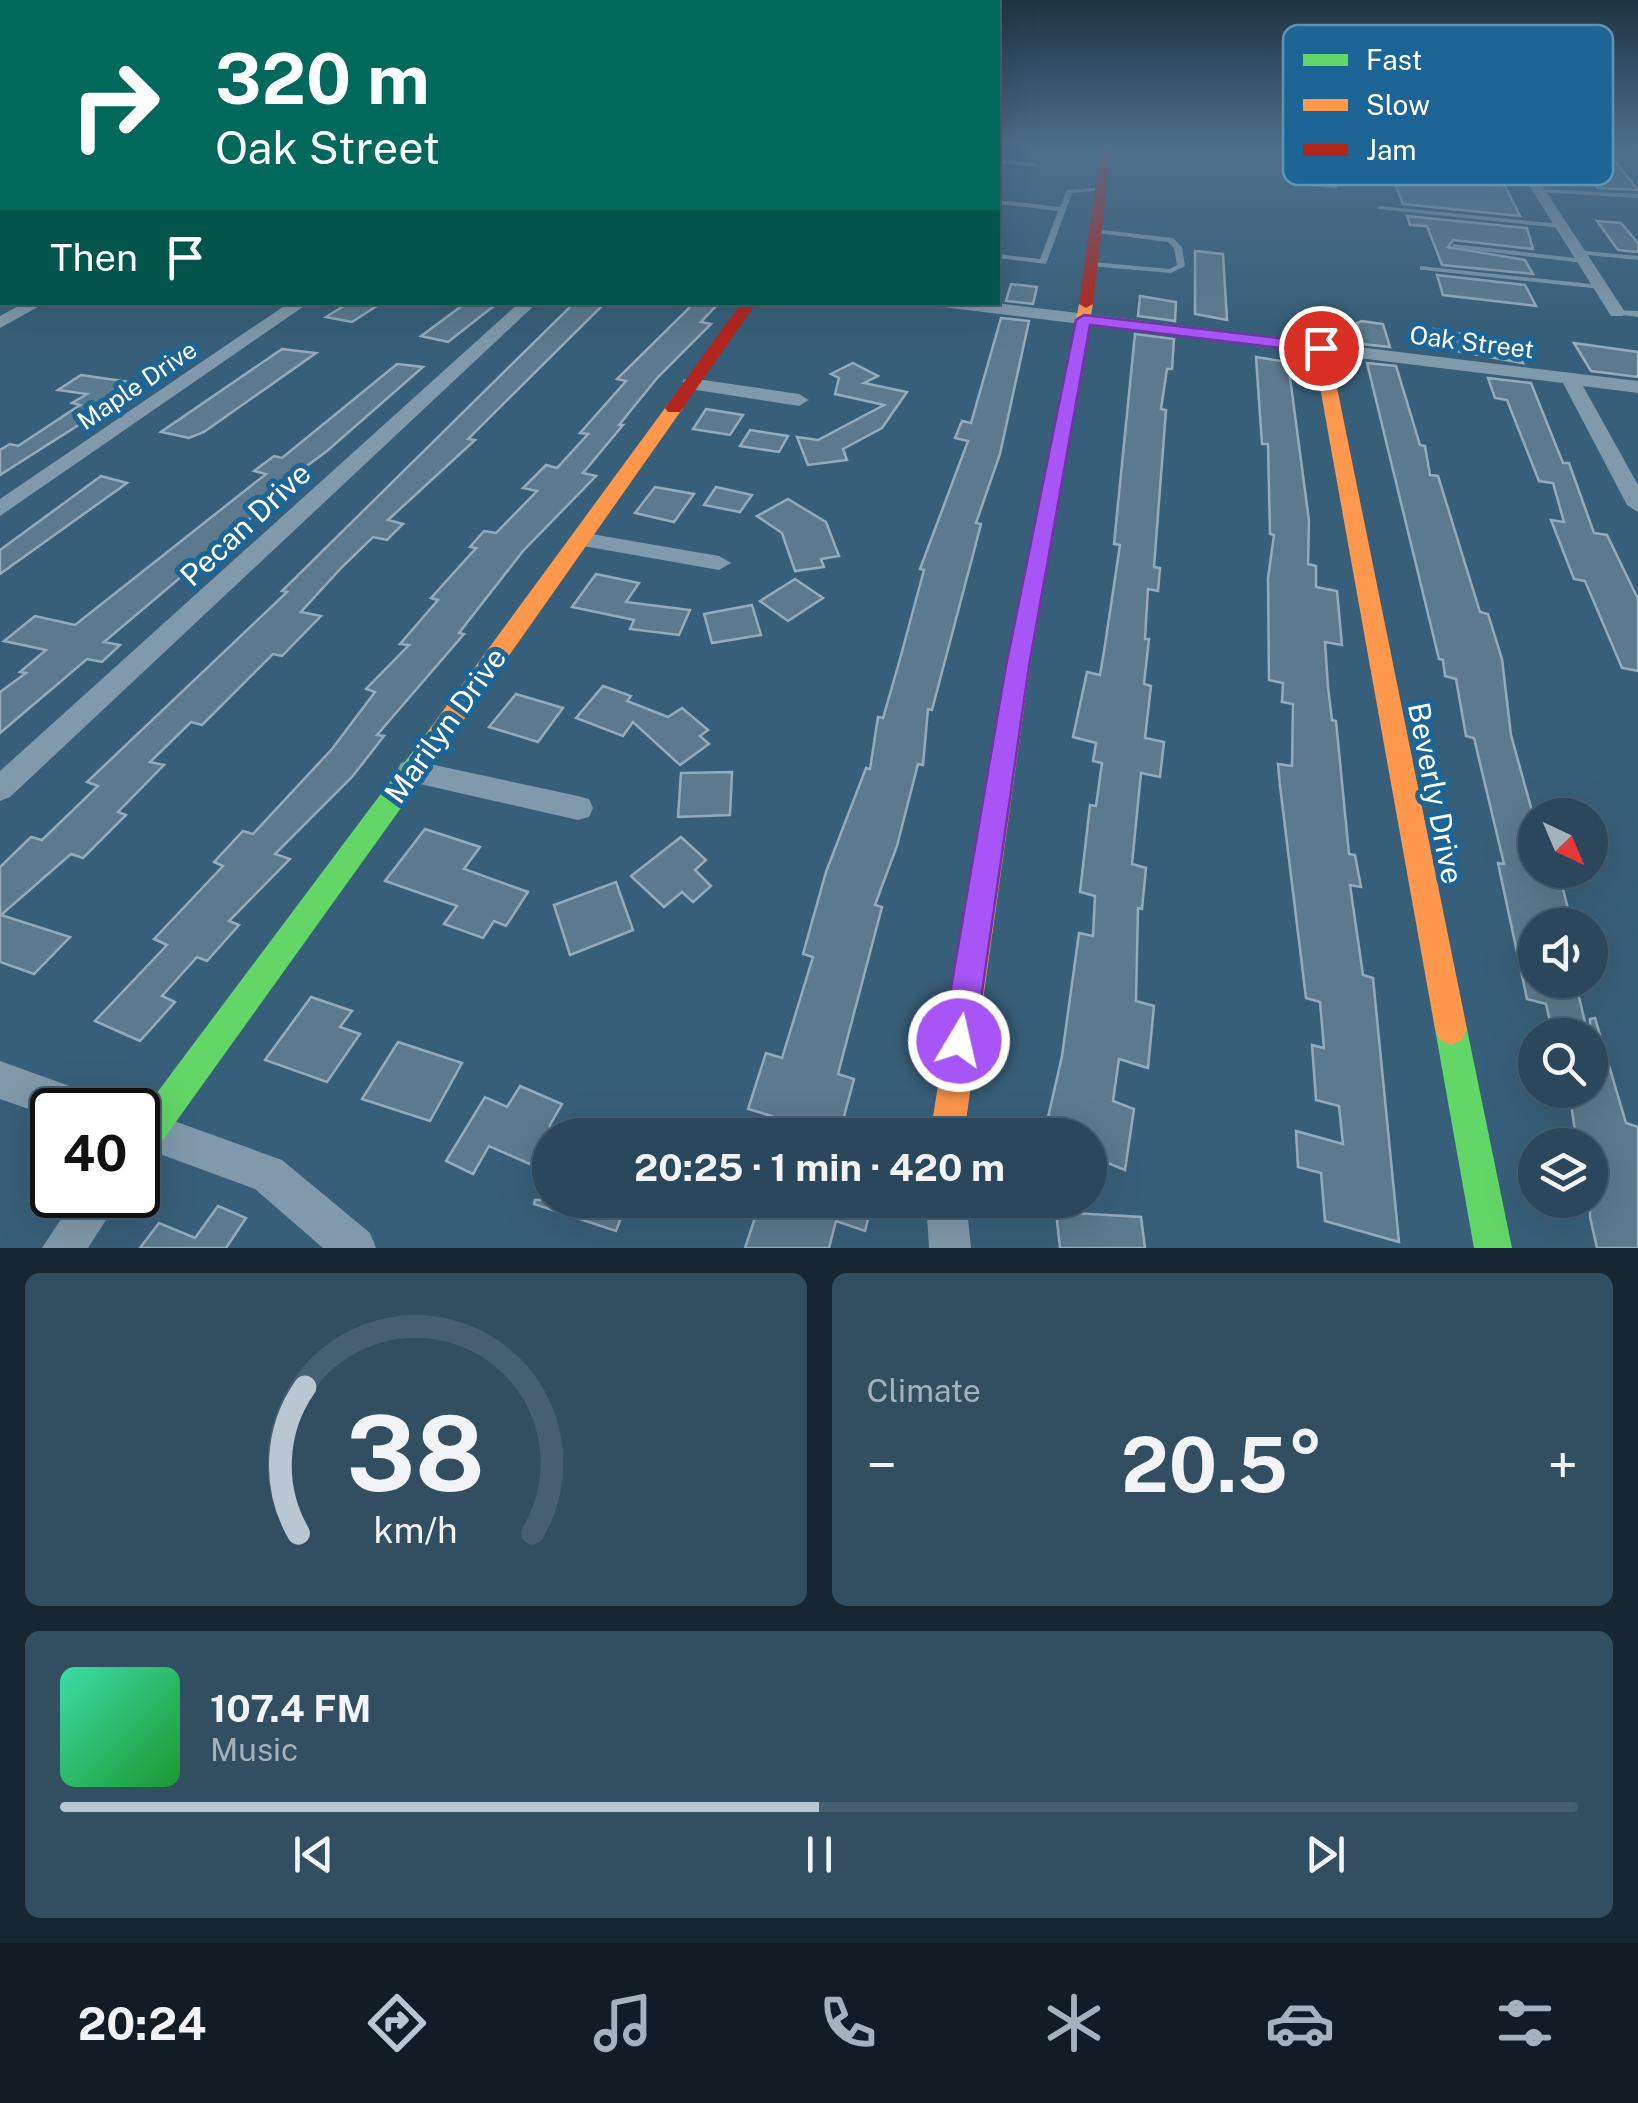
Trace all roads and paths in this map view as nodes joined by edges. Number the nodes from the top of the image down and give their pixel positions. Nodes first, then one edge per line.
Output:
1 (1027, 205) edge
2 (1063, 205) edge
3 (1101, 205) edge
4 (1548, 205) edge
5 (1380, 208) dead end
6 (1061, 209) junction
7 (1562, 226) junction
8 (1097, 231) junction
9 (1456, 246) dead end
10 (1000, 256) edge
11 (1581, 256) junction
12 (1638, 258) edge
13 (1092, 264) junction
14 (1423, 268) dead end
15 (1600, 287) junction
16 (33, 305) edge
17 (298, 305) edge
18 (527, 305) edge
19 (748, 305) edge
20 (966, 305) edge
21 (1617, 312) joint
22 (1638, 314) edge
23 (1084, 320) junction
24 (0, 323) edge
25 (1321, 348) junction
26 (1570, 379) junction
27 (690, 384) junction
28 (1638, 387) edge
29 (799, 400) dead end
30 (1638, 504) edge
31 (0, 510) edge
32 (580, 538) junction
33 (719, 563) dead end
34 (411, 771) junction
35 (0, 790) edge
36 (578, 808) dead end
37 (0, 1080) edge
38 (30, 1090) edge
39 (160, 1109) edge
40 (950, 1118) edge
41 (160, 1141) edge
42 (85, 1218) edge
43 (948, 1218) edge
44 (63, 1248) edge
45 (355, 1248) edge
46 (950, 1248) edge
47 (1493, 1248) edge

1 - 6 lane
2 - 6 lane
3 - 8 street
4 - 7 street
5 - 7 lane
6 - 10 lane
7 - 11 street
8 - 13 street
8 - 13 lane
9 - 11 lane
11 - 12 lane
11 - 15 street
13 - 23 street
14 - 15 lane
15 - 21 street
16 - 24 street
17 - 31 street, Maple Drive
18 - 35 street, Pecan Drive
19 - 27 street, Marilyn Drive
20 - 23 street, Oak Street
21 - 22 lane
23 - 25 street, Oak Street
23 - 40 street
25 - 26 street, Oak Street
25 - 47 street, Beverly Drive
26 - 28 street, Oak Street
26 - 30 street
27 - 29 street
27 - 32 street, Marilyn Drive
32 - 33 street
32 - 34 street, Marilyn Drive
34 - 36 street
34 - 39 street, Marilyn Drive
37 - 38 street
41 - 45 street
42 - 44 street
43 - 46 street

